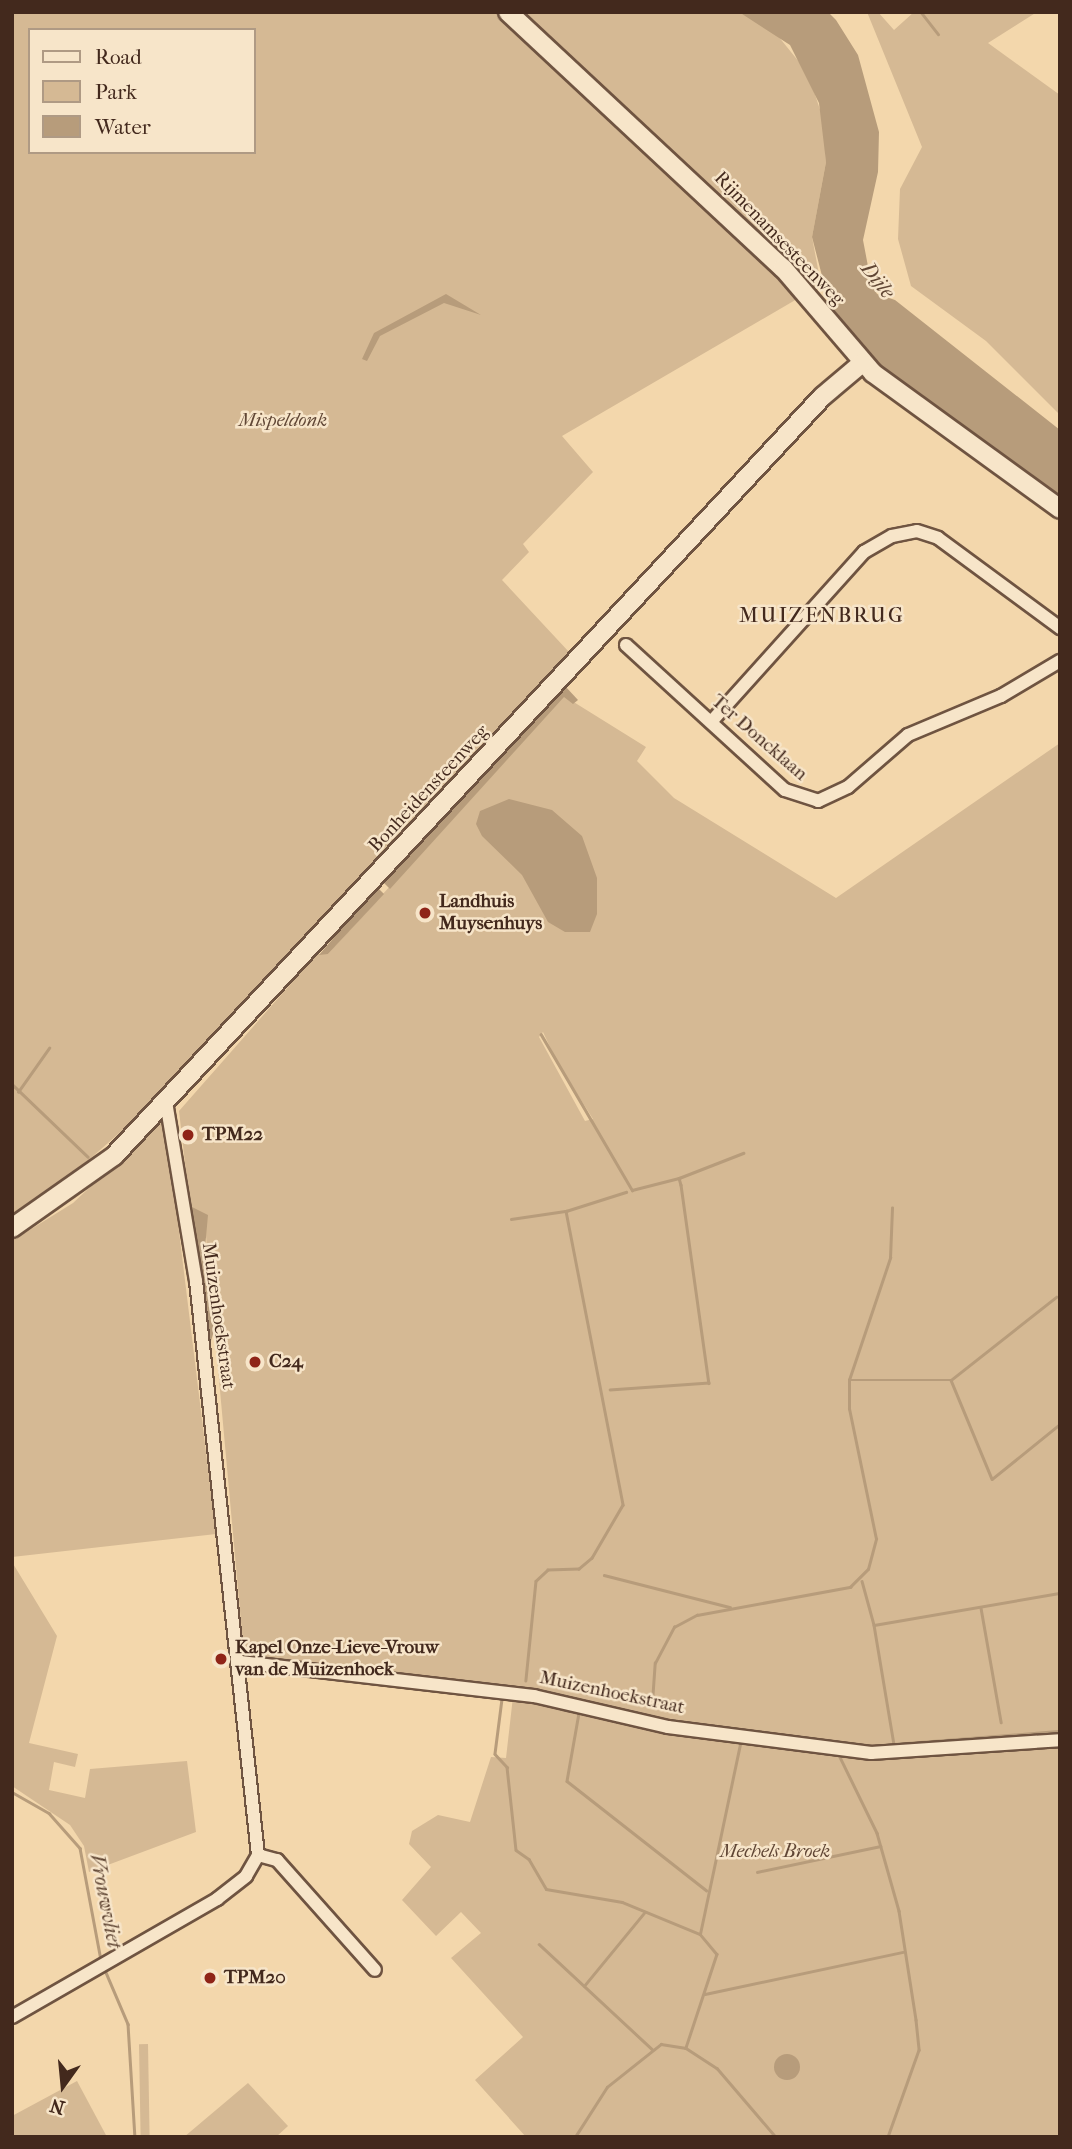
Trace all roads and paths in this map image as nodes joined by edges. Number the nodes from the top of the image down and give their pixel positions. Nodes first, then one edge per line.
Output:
1 (508, 12) edge
2 (862, 363) junction
3 (1060, 509) edge
4 (1060, 628) edge
5 (626, 645) dead end
6 (1060, 661) edge
7 (711, 722) junction
8 (166, 1102) junction
9 (12, 1228) edge
10 (240, 1662) junction
11 (1060, 1740) edge
12 (258, 1855) junction
13 (375, 1970) dead end
14 (12, 2017) edge

1 - 2 street, Rijmenamsesteenweg
2 - 3 street, Rijmenamsesteenweg
2 - 8 street, Bonheidensteenweg
4 - 7 street
5 - 7 street, Ter Doncklaan
6 - 7 street, Ter Doncklaan
8 - 9 street, Bonheidensteenweg
8 - 10 street, Muizenhoekstraat
10 - 11 street, Muizenhoekstraat
10 - 12 street, Muizenhoekstraat
12 - 13 street
12 - 14 street

